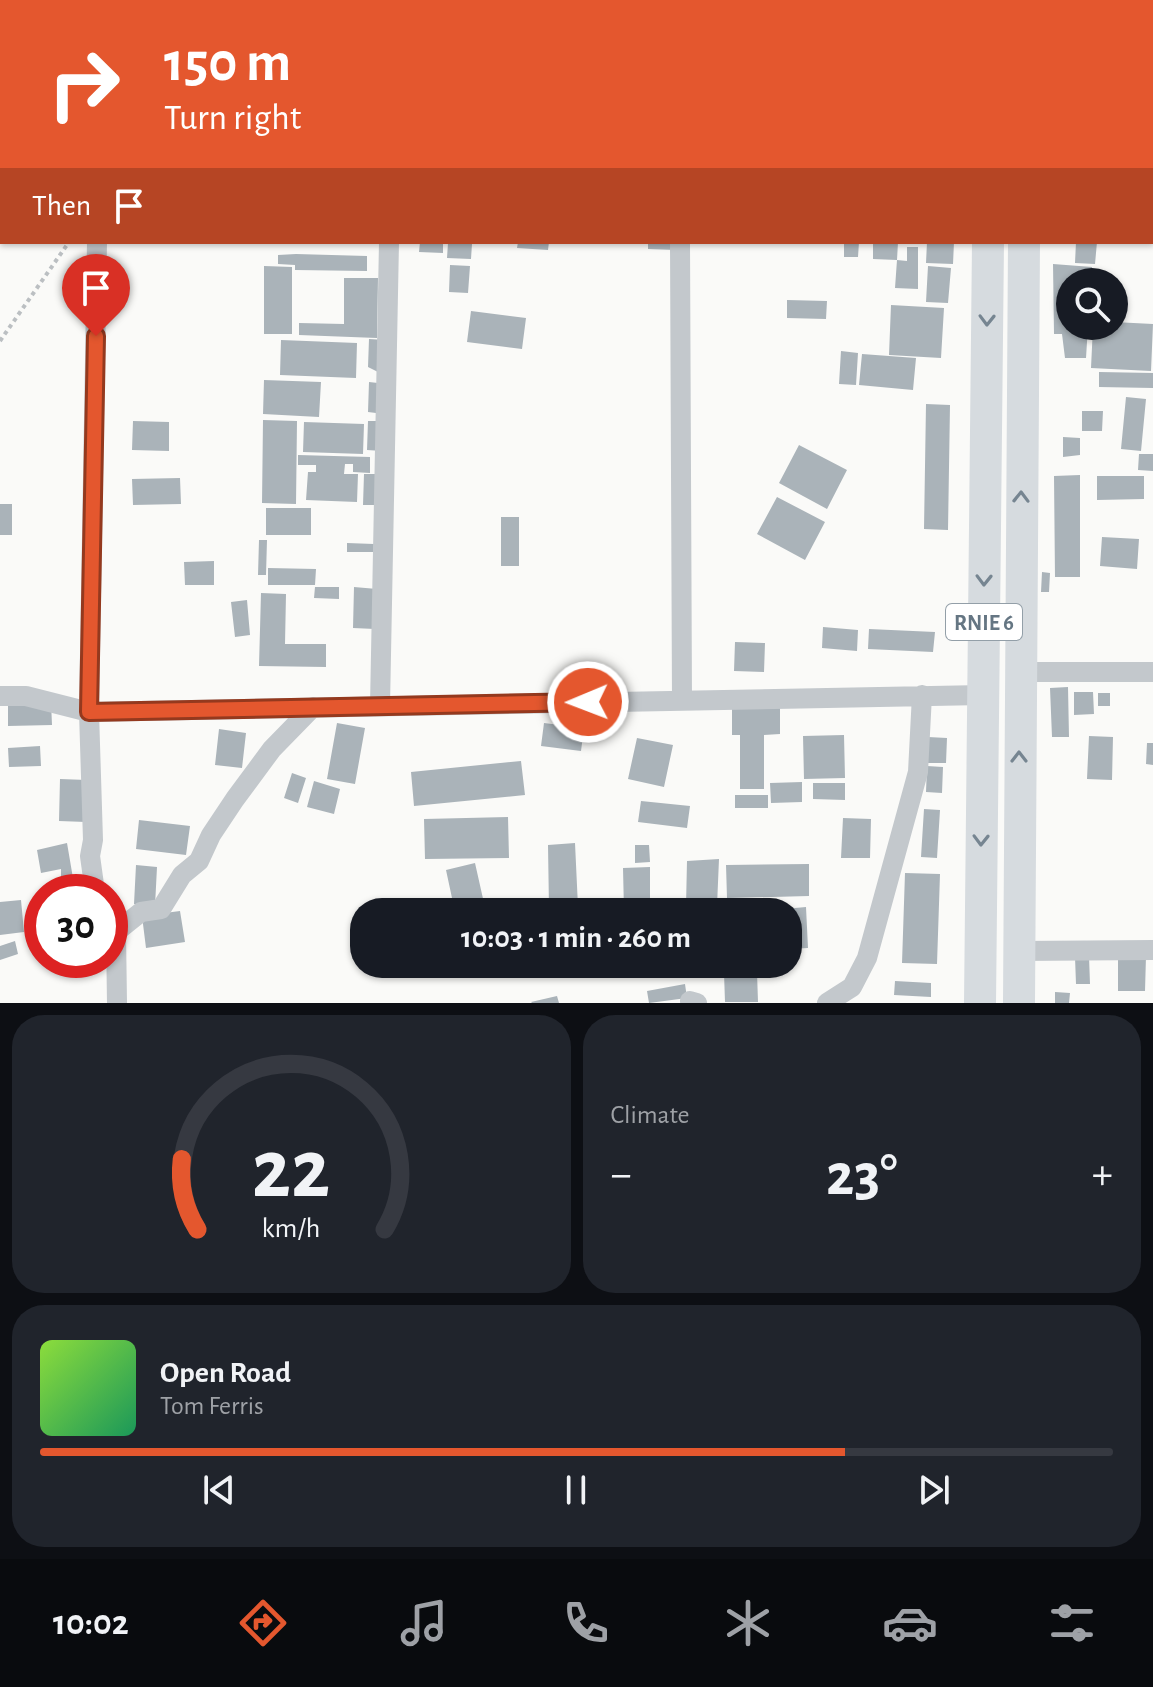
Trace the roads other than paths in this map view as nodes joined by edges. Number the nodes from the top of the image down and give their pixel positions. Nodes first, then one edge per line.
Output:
1 (97, 244) edge
2 (389, 244) edge
3 (680, 244) edge
4 (988, 244) edge
5 (1024, 244) edge
6 (1019, 672) junction
7 (1153, 672) edge
8 (922, 695) junction
9 (983, 695) junction
10 (0, 696) edge
11 (682, 700) junction
12 (380, 706) junction
13 (313, 707) junction
14 (89, 712) junction
15 (92, 874) edge
16 (1153, 950) edge
17 (1019, 951) junction
18 (113, 978) edge
19 (116, 1003) edge
20 (827, 1003) edge
21 (980, 1003) edge
22 (1019, 1003) edge

1 - 14 street
2 - 12 street
3 - 11 street
4 -> 9 main road, RNIE 6
6 -> 5 main road, RNIE 6
6 - 7 street
17 -> 6 main road, RNIE 6
8 - 9 street
8 - 11 street
8 - 20 street
9 -> 21 main road, RNIE 6
10 - 14 street
11 - 12 street
12 - 13 street
13 - 14 street
13 - 19 street
14 - 15 street
16 - 17 street
17 - 22 main road, RNIE 6
18 - 19 street

